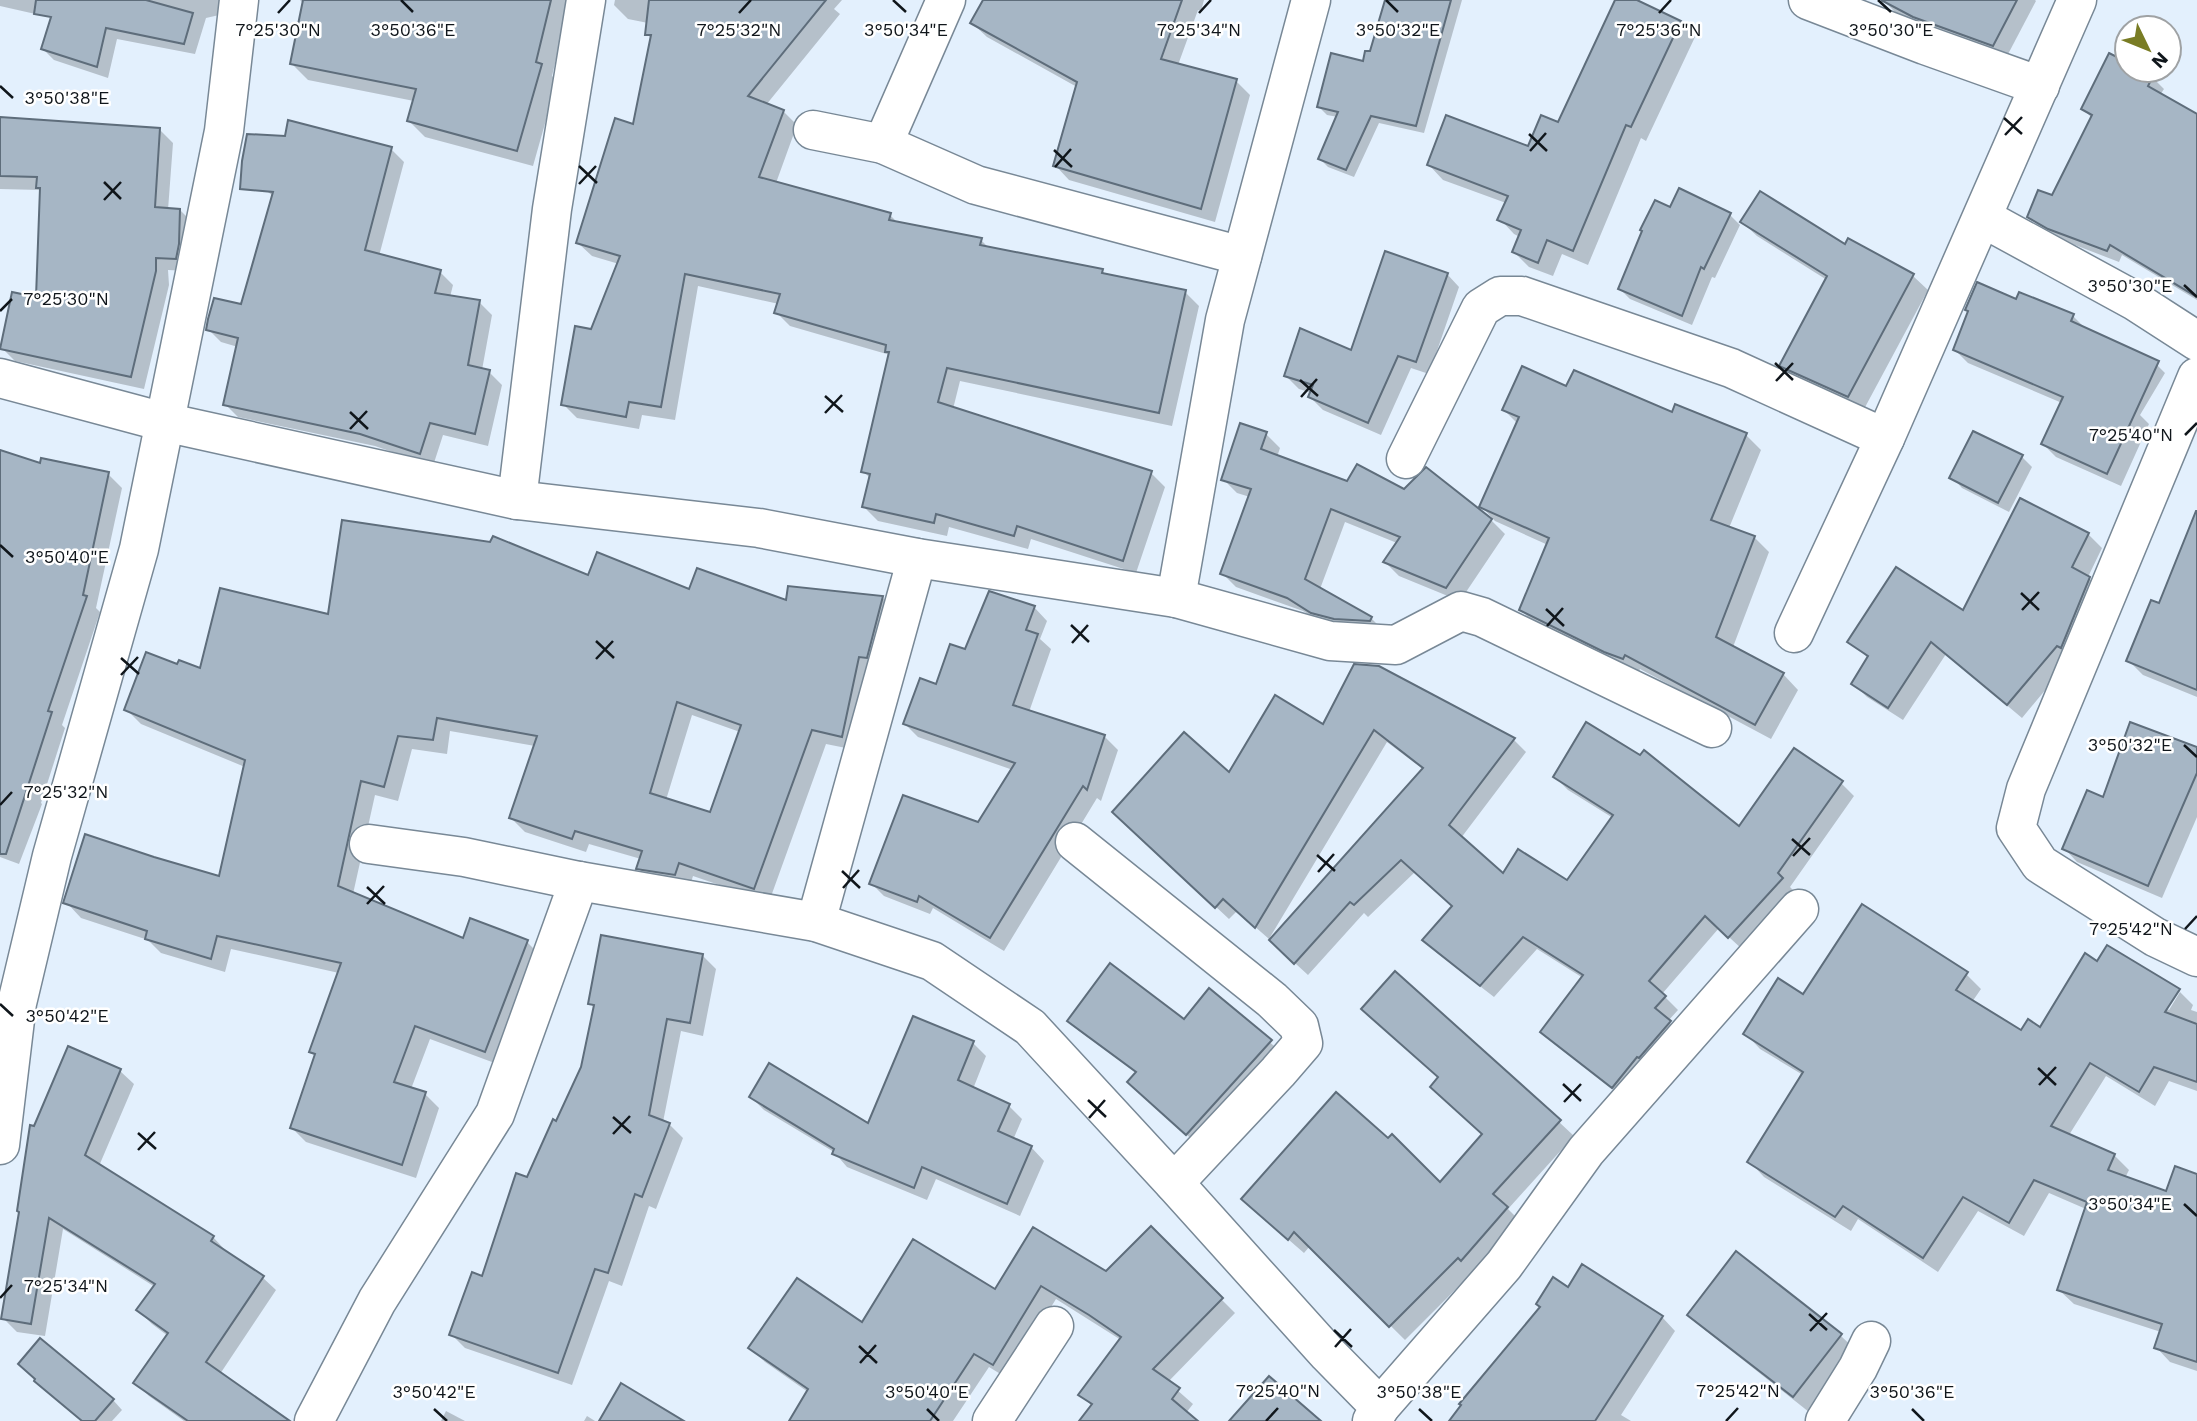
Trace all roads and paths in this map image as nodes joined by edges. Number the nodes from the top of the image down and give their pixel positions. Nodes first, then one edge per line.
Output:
1 (239, 0) edge
2 (586, 0) edge
3 (946, 0) edge
4 (1311, 0) edge
5 (1808, 0) edge
6 (2077, 0) edge
7 (2040, 86) junction
8 (813, 130) dead end
9 (883, 144) junction
10 (1983, 218) junction
11 (1242, 256) junction
12 (2197, 341) edge
13 (2197, 377) edge
14 (0, 378) edge
15 (164, 422) junction
16 (1885, 438) junction
17 (1406, 459) dead end
18 (517, 500) junction
19 (916, 558) junction
20 (1176, 598) junction
21 (1794, 633) dead end
22 (1712, 728) dead end
23 (1075, 842) dead end
24 (369, 844) dead end
25 (579, 881) junction
26 (1799, 909) dead end
27 (816, 922) junction
28 (2197, 957) edge
29 (0, 1145) edge
30 (1174, 1183) junction
31 (1054, 1326) dead end
32 (1871, 1341) dead end
33 (1376, 1414) edge
34 (314, 1421) edge
35 (992, 1421) edge
36 (1825, 1421) edge

1 - 15 street
2 - 18 street
3 - 9 street
4 - 11 street
5 - 7 street
6 - 7 street
7 - 10 street
8 - 9 street
9 - 11 street
10 - 12 street
10 - 16 street
11 - 20 street
13 - 28 street
14 - 15 street
15 - 18 street
15 - 29 street
16 - 17 street
16 - 21 street
18 - 19 street
19 - 20 street
19 - 27 street
20 - 22 street
23 - 30 street
24 - 25 street
25 - 27 street
25 - 34 street
26 - 33 street
27 - 30 street
30 - 33 street
31 - 35 street
32 - 36 street

